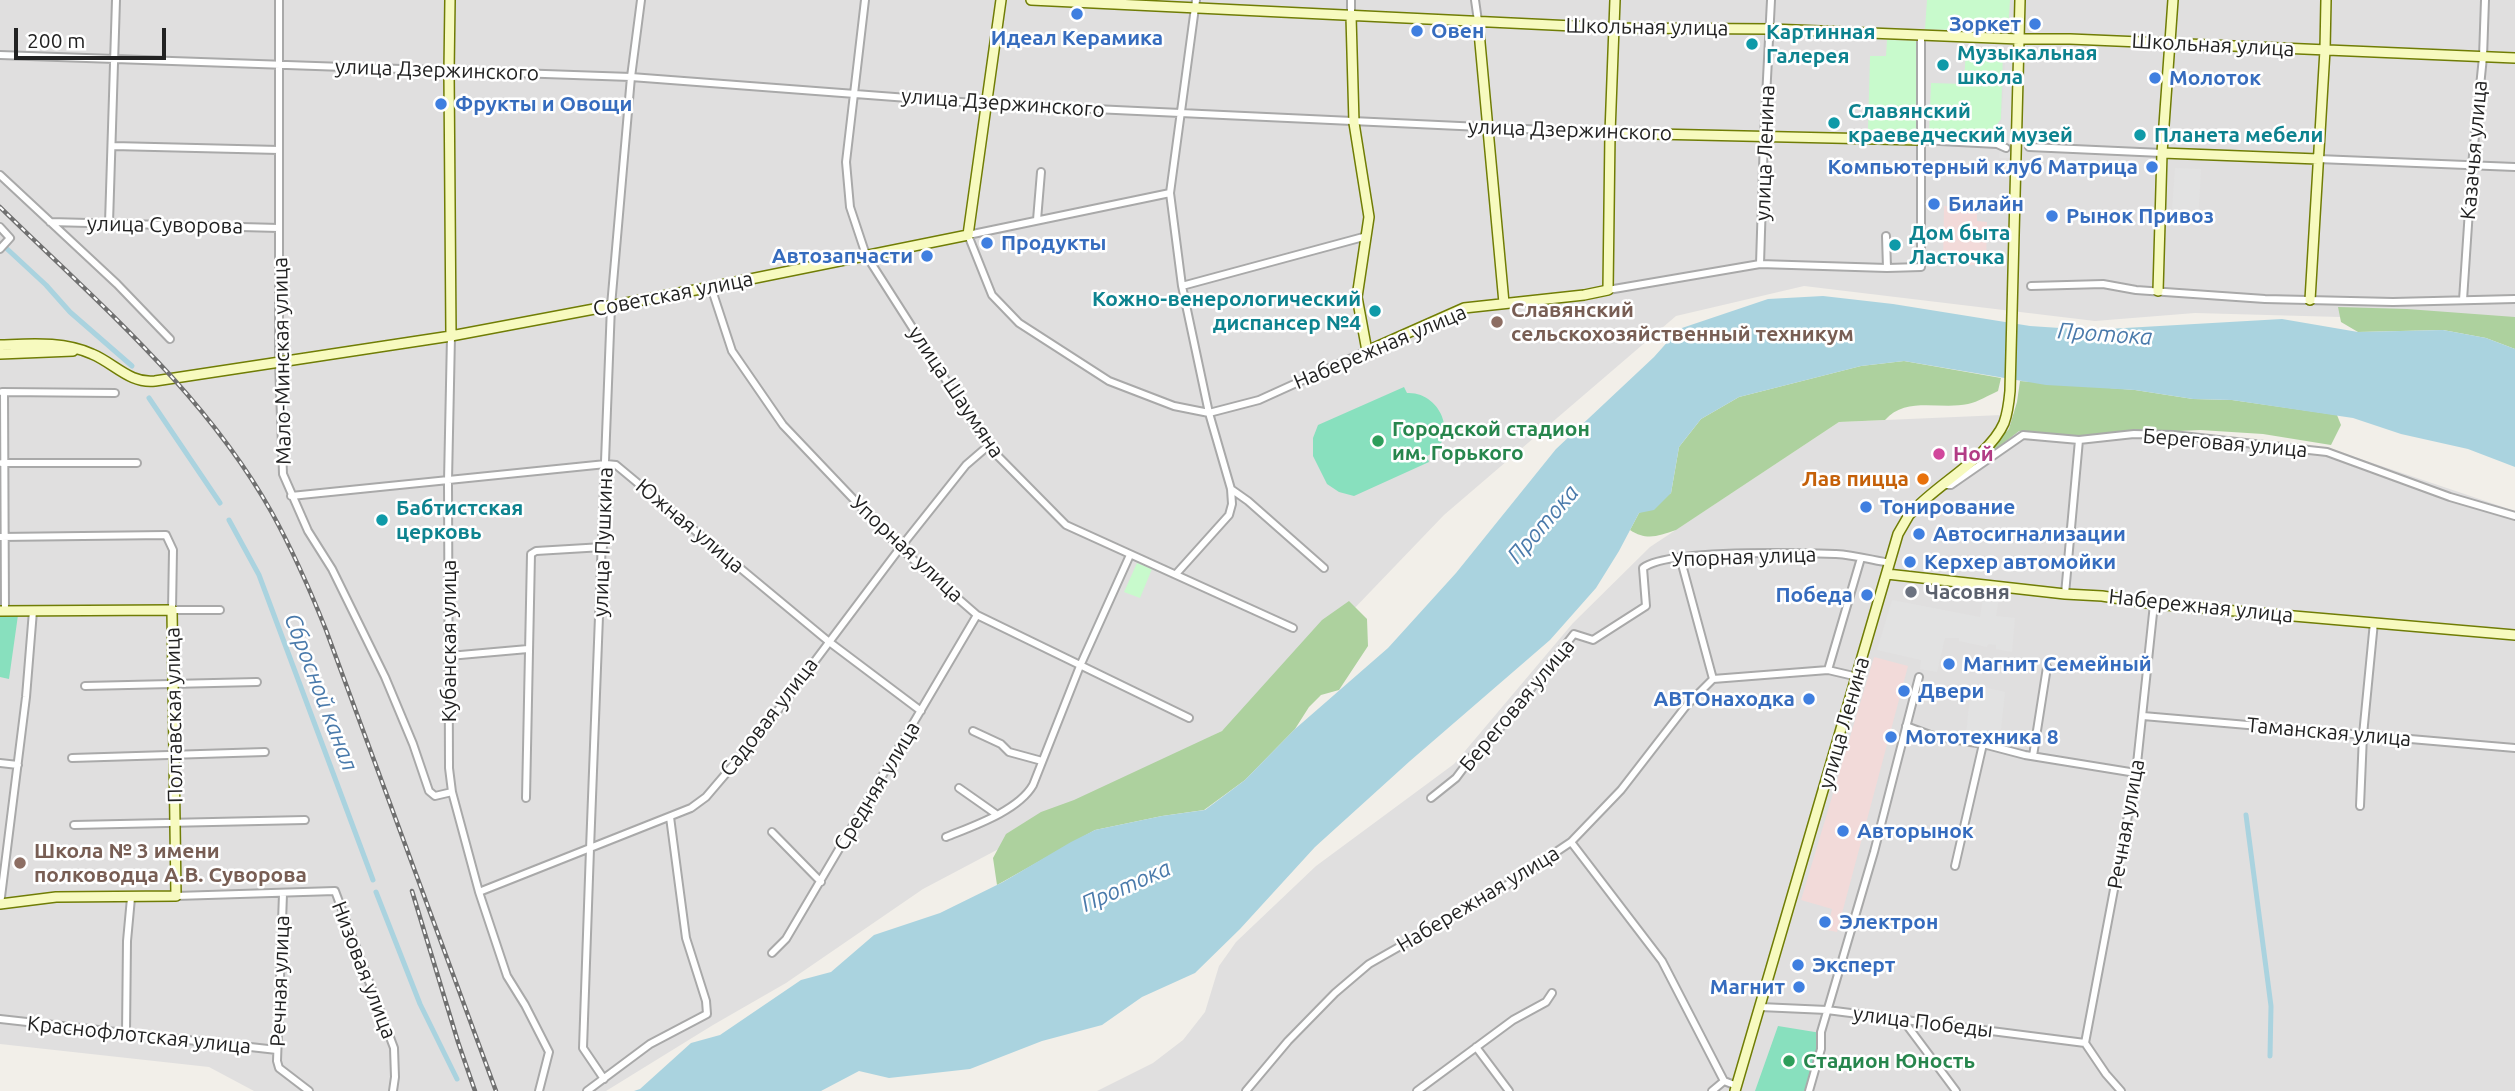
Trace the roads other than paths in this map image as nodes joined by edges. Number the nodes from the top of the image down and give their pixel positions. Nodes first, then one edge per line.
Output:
1 (116, 0) edge
2 (279, 0) edge
3 (450, 0) edge
4 (641, 0) edge
5 (865, 0) edge
6 (1001, 0) edge
7 (1031, 0) edge
8 (1352, 0) edge
9 (1475, 0) edge
10 (1615, 0) edge
11 (1771, 0) edge
12 (2020, 0) edge
13 (2173, 0) edge
14 (2326, 0) edge
15 (2485, 0) edge
16 (1195, 4) edge
17 (1351, 16) junction
18 (1478, 21) junction
19 (1615, 28) junction
20 (1771, 29) junction
21 (1921, 35) junction
22 (2019, 39) junction
23 (2171, 44) junction
24 (2325, 50) junction
25 (0, 55) edge
26 (2483, 57) junction
27 (115, 58) junction
28 (2515, 58) edge
29 (280, 64) junction
30 (449, 72) junction
31 (631, 77) junction
32 (855, 92) junction
33 (987, 104) junction
34 (1181, 114) junction
35 (1354, 122) junction
36 (1487, 126) junction
37 (1610, 133) junction
38 (1764, 137) junction
39 (1921, 140) junction
40 (113, 146) junction
41 (2029, 147) dead end
42 (2006, 148) dead end
43 (279, 150) junction
44 (2162, 153) junction
45 (2318, 159) junction
46 (2472, 165) junction
47 (2515, 167) edge
48 (1041, 172) dead end
49 (0, 175) edge
50 (1170, 193) junction
51 (1037, 220) junction
52 (50, 222) junction
53 (109, 223) junction
54 (0, 228) edge
55 (279, 228) junction
56 (968, 235) junction
57 (1367, 236) junction
58 (1886, 236) dead end
59 (0, 249) edge
60 (866, 255) junction
61 (1760, 264) junction
62 (1887, 268) junction
63 (1182, 286) junction
64 (2031, 286) dead end
65 (711, 287) junction
66 (1608, 290) junction
67 (2158, 291) junction
68 (2515, 299) edge
69 (2311, 300) junction
70 (2463, 300) junction
71 (1504, 303) junction
72 (611, 306) junction
73 (451, 336) junction
74 (170, 339) dead end
75 (0, 345) edge
76 (55, 348) junction
77 (1367, 351) junction
78 (0, 354) edge
79 (279, 362) junction
80 (2, 392) edge
81 (115, 393) dead end
82 (1209, 413) junction
83 (2, 438) edge
84 (2079, 440) junction
85 (988, 446) junction
86 (2, 463) edge
87 (137, 463) dead end
88 (606, 464) junction
89 (448, 481) junction
90 (1940, 485) junction
91 (1231, 489) junction
92 (2, 491) edge
93 (291, 496) junction
94 (2515, 516) edge
95 (2, 537) edge
96 (603, 547) junction
97 (900, 548) junction
98 (1130, 555) junction
99 (1680, 557) junction
100 (1861, 558) junction
101 (1890, 563) junction
102 (1324, 568) dead end
103 (1176, 574) junction
104 (1887, 574) junction
105 (2, 584) edge
106 (2065, 594) junction
107 (2154, 604) junction
108 (1642, 608) joint
109 (172, 610) junction
110 (220, 610) dead end
111 (2, 611) edge
112 (33, 611) junction
113 (978, 615) junction
114 (2374, 622) junction
115 (1293, 628) dead end
116 (2515, 635) edge
117 (828, 641) junction
118 (528, 649) junction
119 (449, 656) junction
120 (1080, 666) junction
121 (2047, 667) dead end
122 (1828, 670) junction
123 (1858, 677) junction
124 (1919, 677) dead end
125 (1713, 679) junction
126 (174, 682) junction
127 (257, 682) dead end
128 (85, 686) dead end
129 (921, 711) junction
130 (2143, 716) junction
131 (1189, 718) dead end
132 (1906, 726) junction
133 (973, 731) dead end
134 (2363, 735) junction
135 (1983, 744) junction
136 (2515, 748) edge
137 (265, 752) dead end
138 (175, 755) junction
139 (2034, 756) junction
140 (72, 758) dead end
141 (1042, 761) junction
142 (0, 763) edge
143 (18, 765) junction
144 (2136, 773) junction
145 (959, 788) dead end
146 (452, 792) junction
147 (526, 798) dead end
148 (1430, 798) dead end
149 (2360, 806) dead end
150 (996, 814) junction
151 (670, 817) junction
152 (306, 820) dead end
153 (176, 824) junction
154 (74, 825) dead end
155 (772, 832) dead end
156 (946, 837) dead end
157 (1571, 842) junction
158 (590, 849) junction
159 (1955, 866) dead end
160 (821, 882) junction
161 (479, 892) junction
162 (283, 894) junction
163 (176, 895) junction
164 (131, 898) junction
165 (0, 905) edge
166 (772, 953) dead end
167 (1552, 993) dead end
168 (1760, 1007) junction
169 (1827, 1010) junction
170 (0, 1019) edge
171 (1903, 1020) junction
172 (126, 1033) junction
173 (2085, 1043) junction
174 (1476, 1047) junction
175 (277, 1050) junction
176 (279, 1068) joint
177 (604, 1079) junction
178 (1724, 1082) junction
179 (1736, 1088) edge
180 (309, 1091) edge
181 (393, 1091) edge
182 (540, 1091) edge
183 (587, 1091) edge
184 (1246, 1091) edge
185 (1417, 1091) edge
186 (1509, 1091) edge
187 (1713, 1091) edge
188 (1809, 1091) edge
189 (1956, 1091) edge
190 (2121, 1091) edge

1 - 27 street
2 - 29 street, Мало-Минская улица
3 - 30 street, Кубанская улица
4 - 31 street, улица Пушкина
5 - 32 street, улица Шаумяна
6 - 33 street
7 - 16 street, Школьная улица
8 - 17 street
9 - 18 street
10 - 19 street
11 - 20 street, улица Ленина
12 - 22 street, улица Ленина
13 - 23 street
14 - 24 street
15 - 26 street, Казачья улица
16 - 17 street, Школьная улица
16 - 34 street
17 - 18 street, Школьная улица
17 - 35 street
18 - 19 street, Школьная улица
18 - 36 street
19 - 20 street, Школьная улица
19 - 37 street
20 - 21 street, Школьная улица
20 - 38 street, улица Ленина
21 - 22 street, Школьная улица
21 - 39 street
22 - 23 street, Школьная улица
22 - 90 street, улица Ленина
23 - 24 street, Школьная улица
23 - 44 street
24 - 26 street, Школьная улица
24 - 45 street
25 - 27 street, улица Дзержинского
26 - 28 street, Школьная улица
26 - 46 street, Казачья улица
27 - 29 street, улица Дзержинского
27 - 40 street
29 - 30 street, улица Дзержинского
29 - 43 street, Мало-Минская улица
30 - 31 street, улица Дзержинского
30 - 73 street, Кубанская улица
31 - 32 street, улица Дзержинского
31 - 72 street, улица Пушкина
32 - 33 street, улица Дзержинского
32 - 60 street, улица Шаумяна
33 - 34 street, улица Дзержинского
33 - 56 street
34 - 35 street, улица Дзержинского
34 - 50 street
35 - 36 street, улица Дзержинского
35 - 57 street
36 - 37 street, улица Дзержинского
36 - 71 street
37 - 38 street, улица Дзержинского
37 - 66 street
38 - 39 street, улица Дзержинского
38 - 61 street, улица Ленина
39 - 42 street, улица Дзержинского
39 - 62 street, Набережная улица
40 - 43 street
40 - 53 street
41 - 44 street
43 - 55 street, Мало-Минская улица
44 - 45 street
44 - 67 street
45 - 46 street
45 - 69 street
46 - 47 street
46 - 70 street, Казачья улица
48 - 51 street
49 - 52 street, улица Суворова
50 - 51 street, Советская улица
50 - 63 street
51 - 56 street, Советская улица
52 - 53 street, улица Суворова
52 - 74 street, улица Суворова
53 - 55 street, улица Суворова
54 - 59 street
55 - 79 street, Мало-Минская улица
56 - 60 street, Советская улица
56 - 82 street
57 - 63 street
57 - 77 street
58 - 62 street
60 - 65 street, Советская улица
60 - 85 street, улица Шаумяна
61 - 62 street, Набережная улица
61 - 66 street, Набережная улица
63 - 82 street
64 - 67 street
65 - 72 street, Советская улица
65 - 97 street, Упорная улица
66 - 71 street, Набережная улица
67 - 69 street
68 - 70 street
69 - 70 street
71 - 77 street, Набережная улица
72 - 73 street, Советская улица
72 - 88 street, улица Пушкина
73 - 79 street, Советская улица
73 - 89 street, Кубанская улица
75 - 76 street
76 - 78 street
76 - 79 street, Советская улица
77 - 82 street, Набережная улица
79 - 93 street, Мало-Минская улица
80 - 81 street
80 - 83 street
82 - 91 street
83 - 86 street
84 - 90 street, Береговая улица
84 - 94 street, Береговая улица
84 - 106 street
85 - 97 street, Садовая улица
85 - 98 street, улица Шаумяна
86 - 87 street
86 - 92 street
88 - 89 street
88 - 96 street, улица Пушкина
88 - 117 street, Южная улица
89 - 93 street
89 - 119 street, Кубанская улица
90 - 101 street, улица Ленина
91 - 102 street
91 - 103 street
92 - 95 street
93 - 146 street, Мало-Минская улица
95 - 105 street
95 - 109 street, Полтавская улица
96 - 118 street
96 - 158 street, улица Пушкина
97 - 113 street, Упорная улица
97 - 117 street, Садовая улица
98 - 103 street, улица Шаумяна
98 - 120 street
99 - 100 street, Упорная улица
99 - 108 street, Упорная улица
99 - 125 street
100 - 101 street, Упорная улица
100 - 122 street
101 - 104 street, улица Ленина
103 - 115 street, улица Шаумяна
104 - 106 street, Набережная улица
104 - 123 street, улица Ленина
105 - 111 street
106 - 107 street, Набережная улица
107 - 114 street, Набережная улица
107 - 130 street, Речная улица
108 - 148 street, Береговая улица
109 - 110 street
109 - 112 street
109 - 126 street, Полтавская улица
111 - 112 street
112 - 143 street
113 - 120 street, Упорная улица
113 - 129 street, Средняя улица
114 - 116 street, Набережная улица
114 - 134 street
117 - 129 street, Южная улица
117 - 151 street, Садовая улица
118 - 119 street
118 - 147 street
119 - 146 street, Кубанская улица
120 - 131 street, Упорная улица
120 - 141 street
121 - 139 street
122 - 123 street
122 - 125 street
123 - 168 street, улица Ленина
124 - 132 street
125 - 157 street, Набережная улица
126 - 127 street
126 - 128 street
126 - 138 street, Полтавская улица
129 - 160 street, Средняя улица
130 - 134 street, Таманская улица
130 - 144 street, Речная улица
132 - 135 street
132 - 169 street
133 - 141 street
134 - 136 street, Таманская улица
134 - 149 street
135 - 139 street
135 - 159 street
137 - 138 street
138 - 140 street
138 - 153 street, Полтавская улица
139 - 144 street
141 - 150 street
142 - 143 street
143 - 165 street
144 - 173 street, Речная улица
145 - 150 street
146 - 161 street, Кубанская улица
150 - 156 street
151 - 158 street, Садовая улица
151 - 177 street
152 - 153 street
153 - 154 street
153 - 163 street, Полтавская улица
155 - 160 street
157 - 178 street
157 - 184 street, Набережная улица
158 - 161 street, Садовая улица
158 - 177 street, улица Пушкина
160 - 166 street, Средняя улица
161 - 182 street, Кубанская улица
162 - 163 street
162 - 175 street, Речная улица
162 - 181 street, Низовая улица
163 - 164 street
164 - 165 street
164 - 172 street
167 - 174 street
168 - 169 street, улица Победы
168 - 179 street, улица Ленина
169 - 171 street, улица Победы
169 - 188 street
170 - 172 street, Краснофлотская улица
171 - 173 street, улица Победы
171 - 189 street
172 - 175 street, Краснофлотская улица
173 - 190 street
174 - 185 street
174 - 186 street
175 - 176 street, Речная улица
176 - 180 street, Краснофлотская улица
177 - 183 street
178 - 179 street
178 - 187 street

